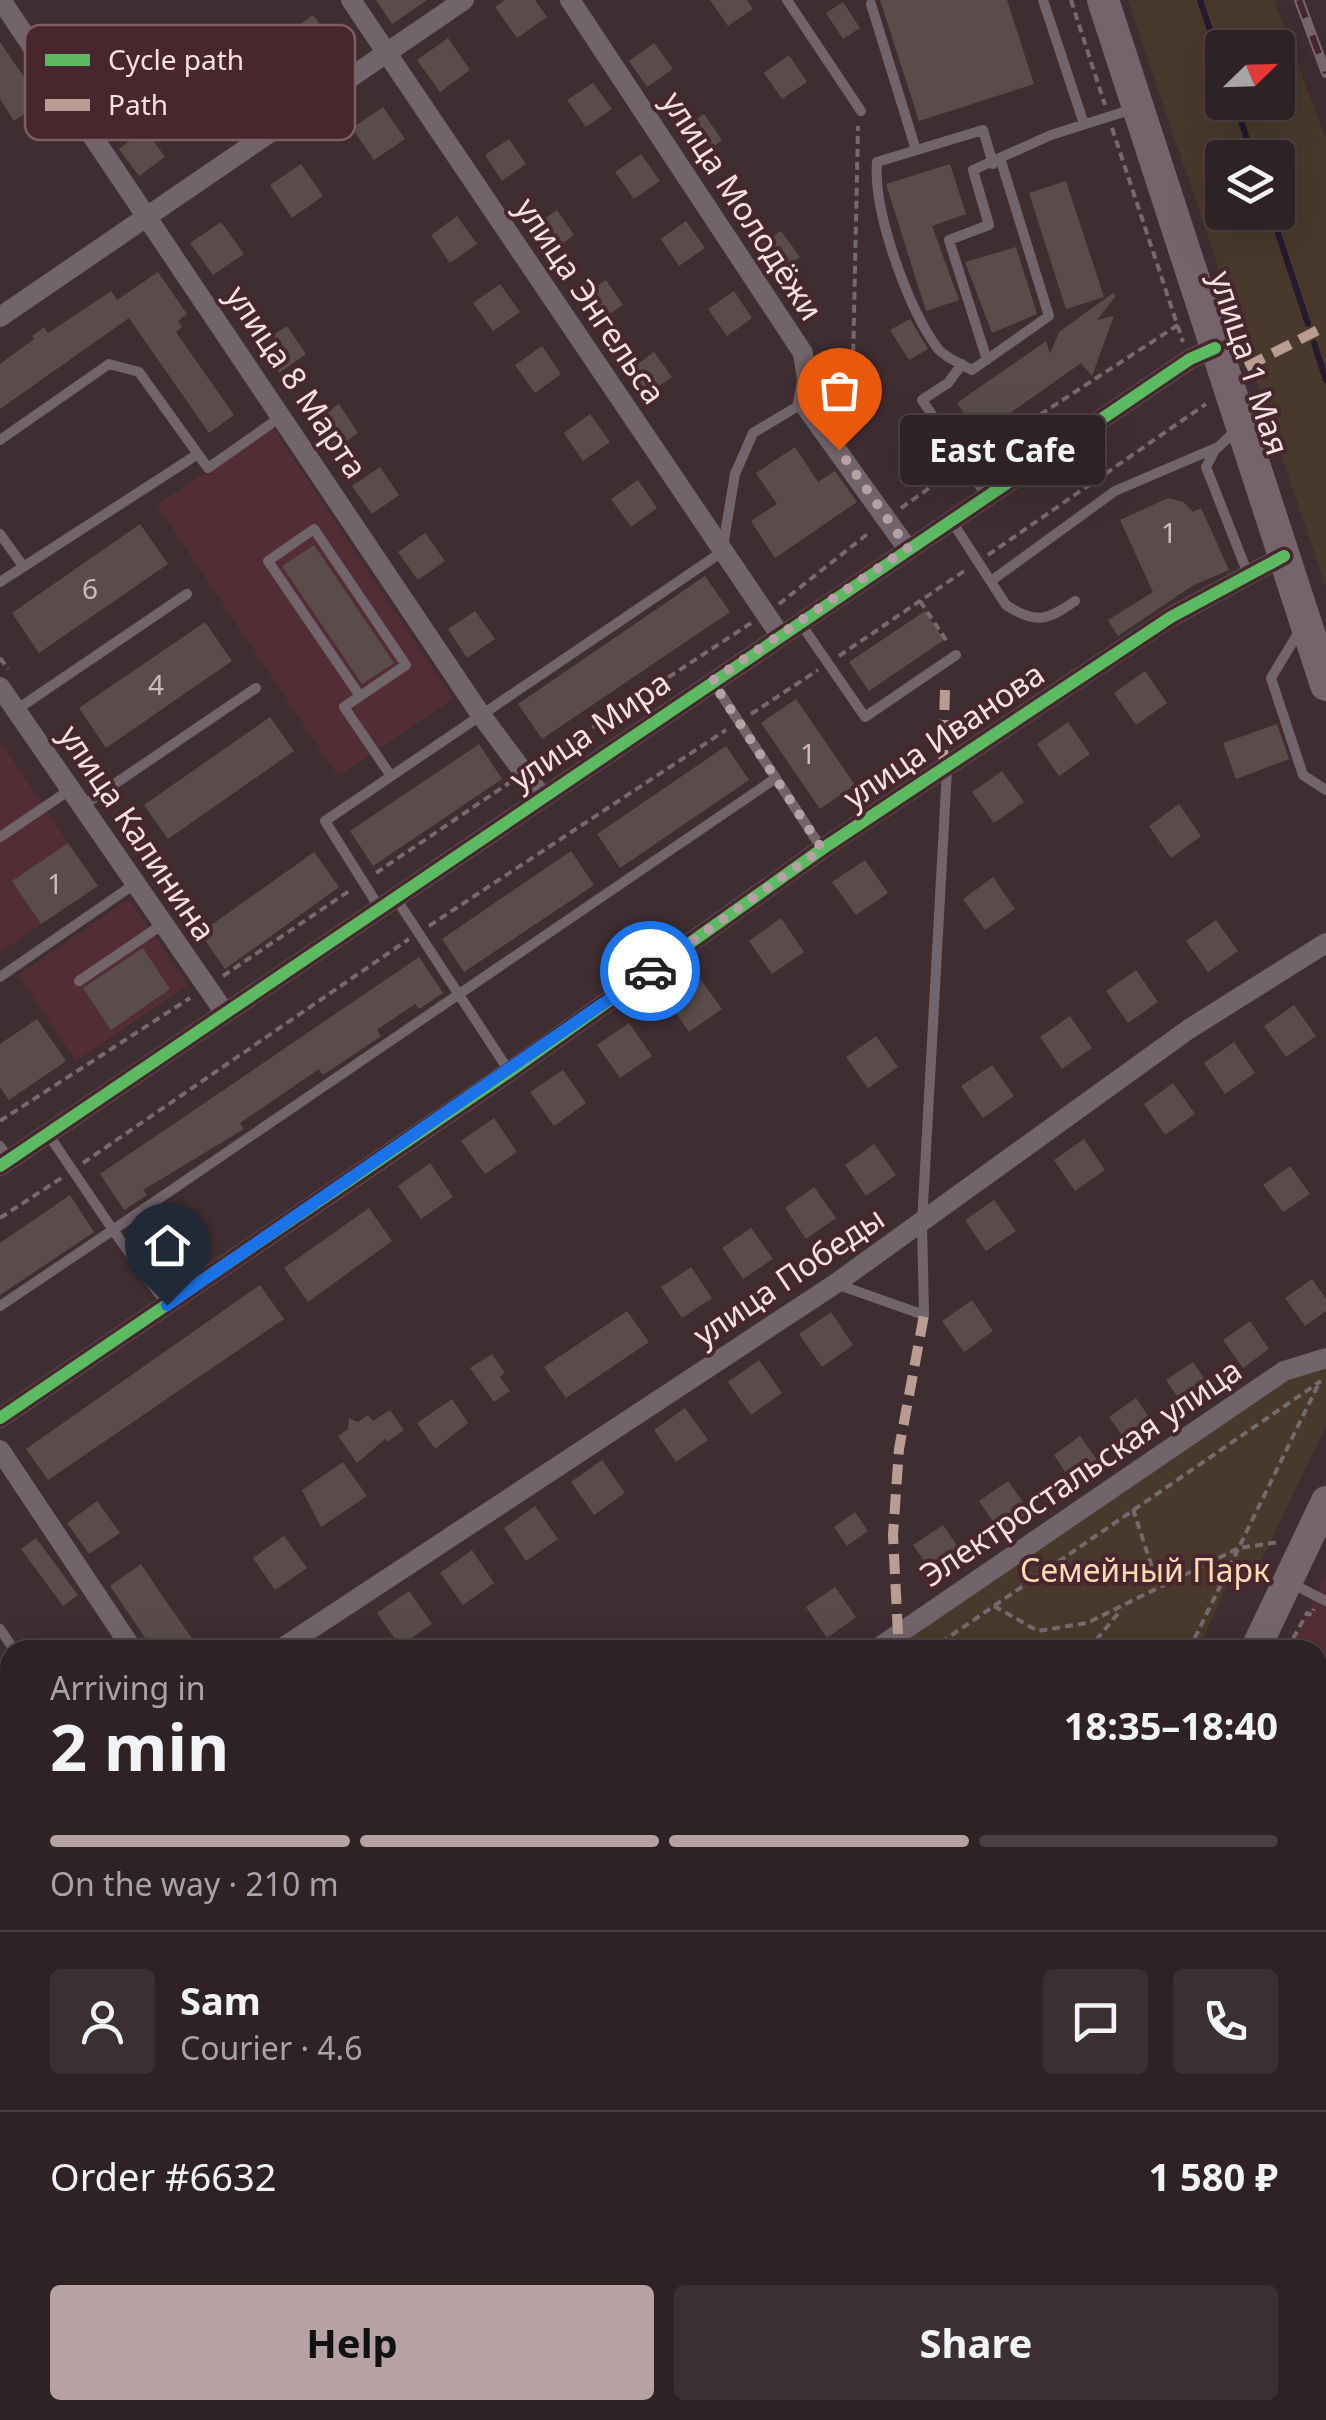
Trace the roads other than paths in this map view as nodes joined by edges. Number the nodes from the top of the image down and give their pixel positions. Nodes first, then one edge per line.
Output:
1 (1, 0) edge
2 (351, 0) edge
3 (464, 0) edge
4 (570, 0) edge
5 (787, 0) edge
6 (1043, 0) edge
7 (1103, 0) edge
8 (871, 4) dead end
9 (25, 35) edge
10 (387, 52) junction
11 (355, 74) edge
12 (862, 111) road end
13 (1124, 112) junction
14 (1084, 124) junction
15 (96, 140) edge
16 (257, 140) edge
17 (916, 150) junction
18 (997, 163) junction
19 (147, 215) junction
20 (0, 316) edge
21 (1202, 353) junction
22 (987, 360) junction
23 (962, 364) junction
24 (803, 404) junction
25 (283, 416) junction
26 (1230, 437) junction
27 (0, 440) edge
28 (198, 454) junction
29 (986, 495) junction
30 (950, 519) junction
31 (0, 534) edge
32 (908, 548) junction
33 (722, 552) junction
34 (1284, 556) junction
35 (23, 566) junction
36 (1248, 575) junction
37 (991, 581) junction
38 (0, 582) edge
39 (187, 594) dead end
40 (1075, 600) dead end
41 (800, 621) junction
42 (1306, 621) junction
43 (780, 635) junction
44 (956, 655) road end
45 (712, 681) junction
46 (1326, 685) edge
47 (0, 686) edge
48 (256, 688) dead end
49 (360, 696) junction
50 (16, 710) junction
51 (480, 715) junction
52 (947, 770) junction
53 (391, 776) junction
54 (776, 778) junction
55 (1326, 790) edge
56 (542, 797) junction
57 (76, 798) junction
58 (0, 837) edge
59 (822, 849) junction
60 (136, 884) junction
61 (387, 902) junction
62 (163, 924) junction
63 (1326, 943) edge
64 (0, 977) edge
65 (79, 981) dead end
66 (458, 992) junction
67 (225, 1013) junction
68 (509, 1072) junction
69 (48, 1133) junction
70 (3, 1157) edge
71 (922, 1223) junction
72 (113, 1230) junction
73 (835, 1284) junction
74 (167, 1305) junction
75 (0, 1306) edge
76 (1326, 1358) edge
77 (0, 1418) edge
78 (0, 1450) edge
79 (1326, 1501) edge
80 (1288, 1582) junction
81 (1323, 1599) edge
82 (126, 1640) edge
83 (294, 1640) edge
84 (890, 1640) edge
85 (1260, 1640) edge

1 - 9 street, улица 8 Марта
2 - 10 street, улица Энгельса
3 - 10 street
4 - 24 street, улица Молодёжи
5 - 12 lane
6 - 14 lane
7 - 13 main road, улица 1 Мая
8 - 17 lane
10 - 11 street
10 - 33 street, улица Энгельса
13 - 14 lane
13 - 21 main road, улица 1 Мая
14 - 18 lane
15 - 19 street, улица 8 Марта
16 - 19 street
17 - 18 lane
17 - 23 lane
18 - 22 lane
18 - 22 lane
19 - 20 street
19 - 25 street, улица 8 Марта
21 - 26 main road, улица 1 Мая
21 - 29 street, улица Мира
22 - 23 lane
23 - 29 lane
24 - 32 street
24 - 33 lane
25 - 28 lane
25 - 51 street, улица 8 Марта
26 - 34 main road, улица 1 Мая
26 - 36 lane
26 - 37 lane
27 - 28 lane
28 - 35 lane
29 - 30 street, улица Мира
30 - 32 street, улица Мира
30 - 37 lane
31 - 35 lane
32 - 41 street, улица Мира
33 - 43 street, улица Энгельса
33 - 51 lane
34 - 36 street, улица Иванова
34 - 42 main road, улица 1 Мая
35 - 38 lane
36 - 52 street, улица Иванова
37 - 40 lane
39 - 50 lane
41 - 43 street, улица Мира
41 - 44 lane
42 - 46 main road, улица 1 Мая
42 - 55 lane
43 - 45 street, улица Мира
45 - 54 lane
45 - 56 street, улица Мира
47 - 50 street, улица Калинина
48 - 57 lane
49 - 49 lane
49 - 53 lane
50 - 57 street, улица Калинина
51 - 53 lane
51 - 56 street, улица 8 Марта
52 - 59 street, улица Иванова
52 - 71 lane
53 - 61 lane
54 - 59 lane
54 - 66 lane
56 - 61 street, улица Мира
57 - 58 lane
57 - 60 street, улица Калинина
59 - 68 street, улица Иванова
60 - 62 street, улица Калинина
60 - 64 lane
61 - 66 lane
61 - 67 street, улица Мира
62 - 65 lane
62 - 67 street, улица Калинина
63 - 71 street, улица Победы
66 - 68 lane
66 - 72 lane
67 - 69 street, улица Мира
68 - 74 street, улица Иванова
69 - 70 street, улица Мира
69 - 72 lane
71 - 73 street, улица Победы
71 - 73 lane
72 - 74 lane
72 - 75 lane
73 - 83 street, улица Победы
74 - 77 street, улица Иванова
76 - 84 street, Электростальская улица
78 - 82 street
79 - 80 main road
80 - 81 lane
80 - 85 main road

